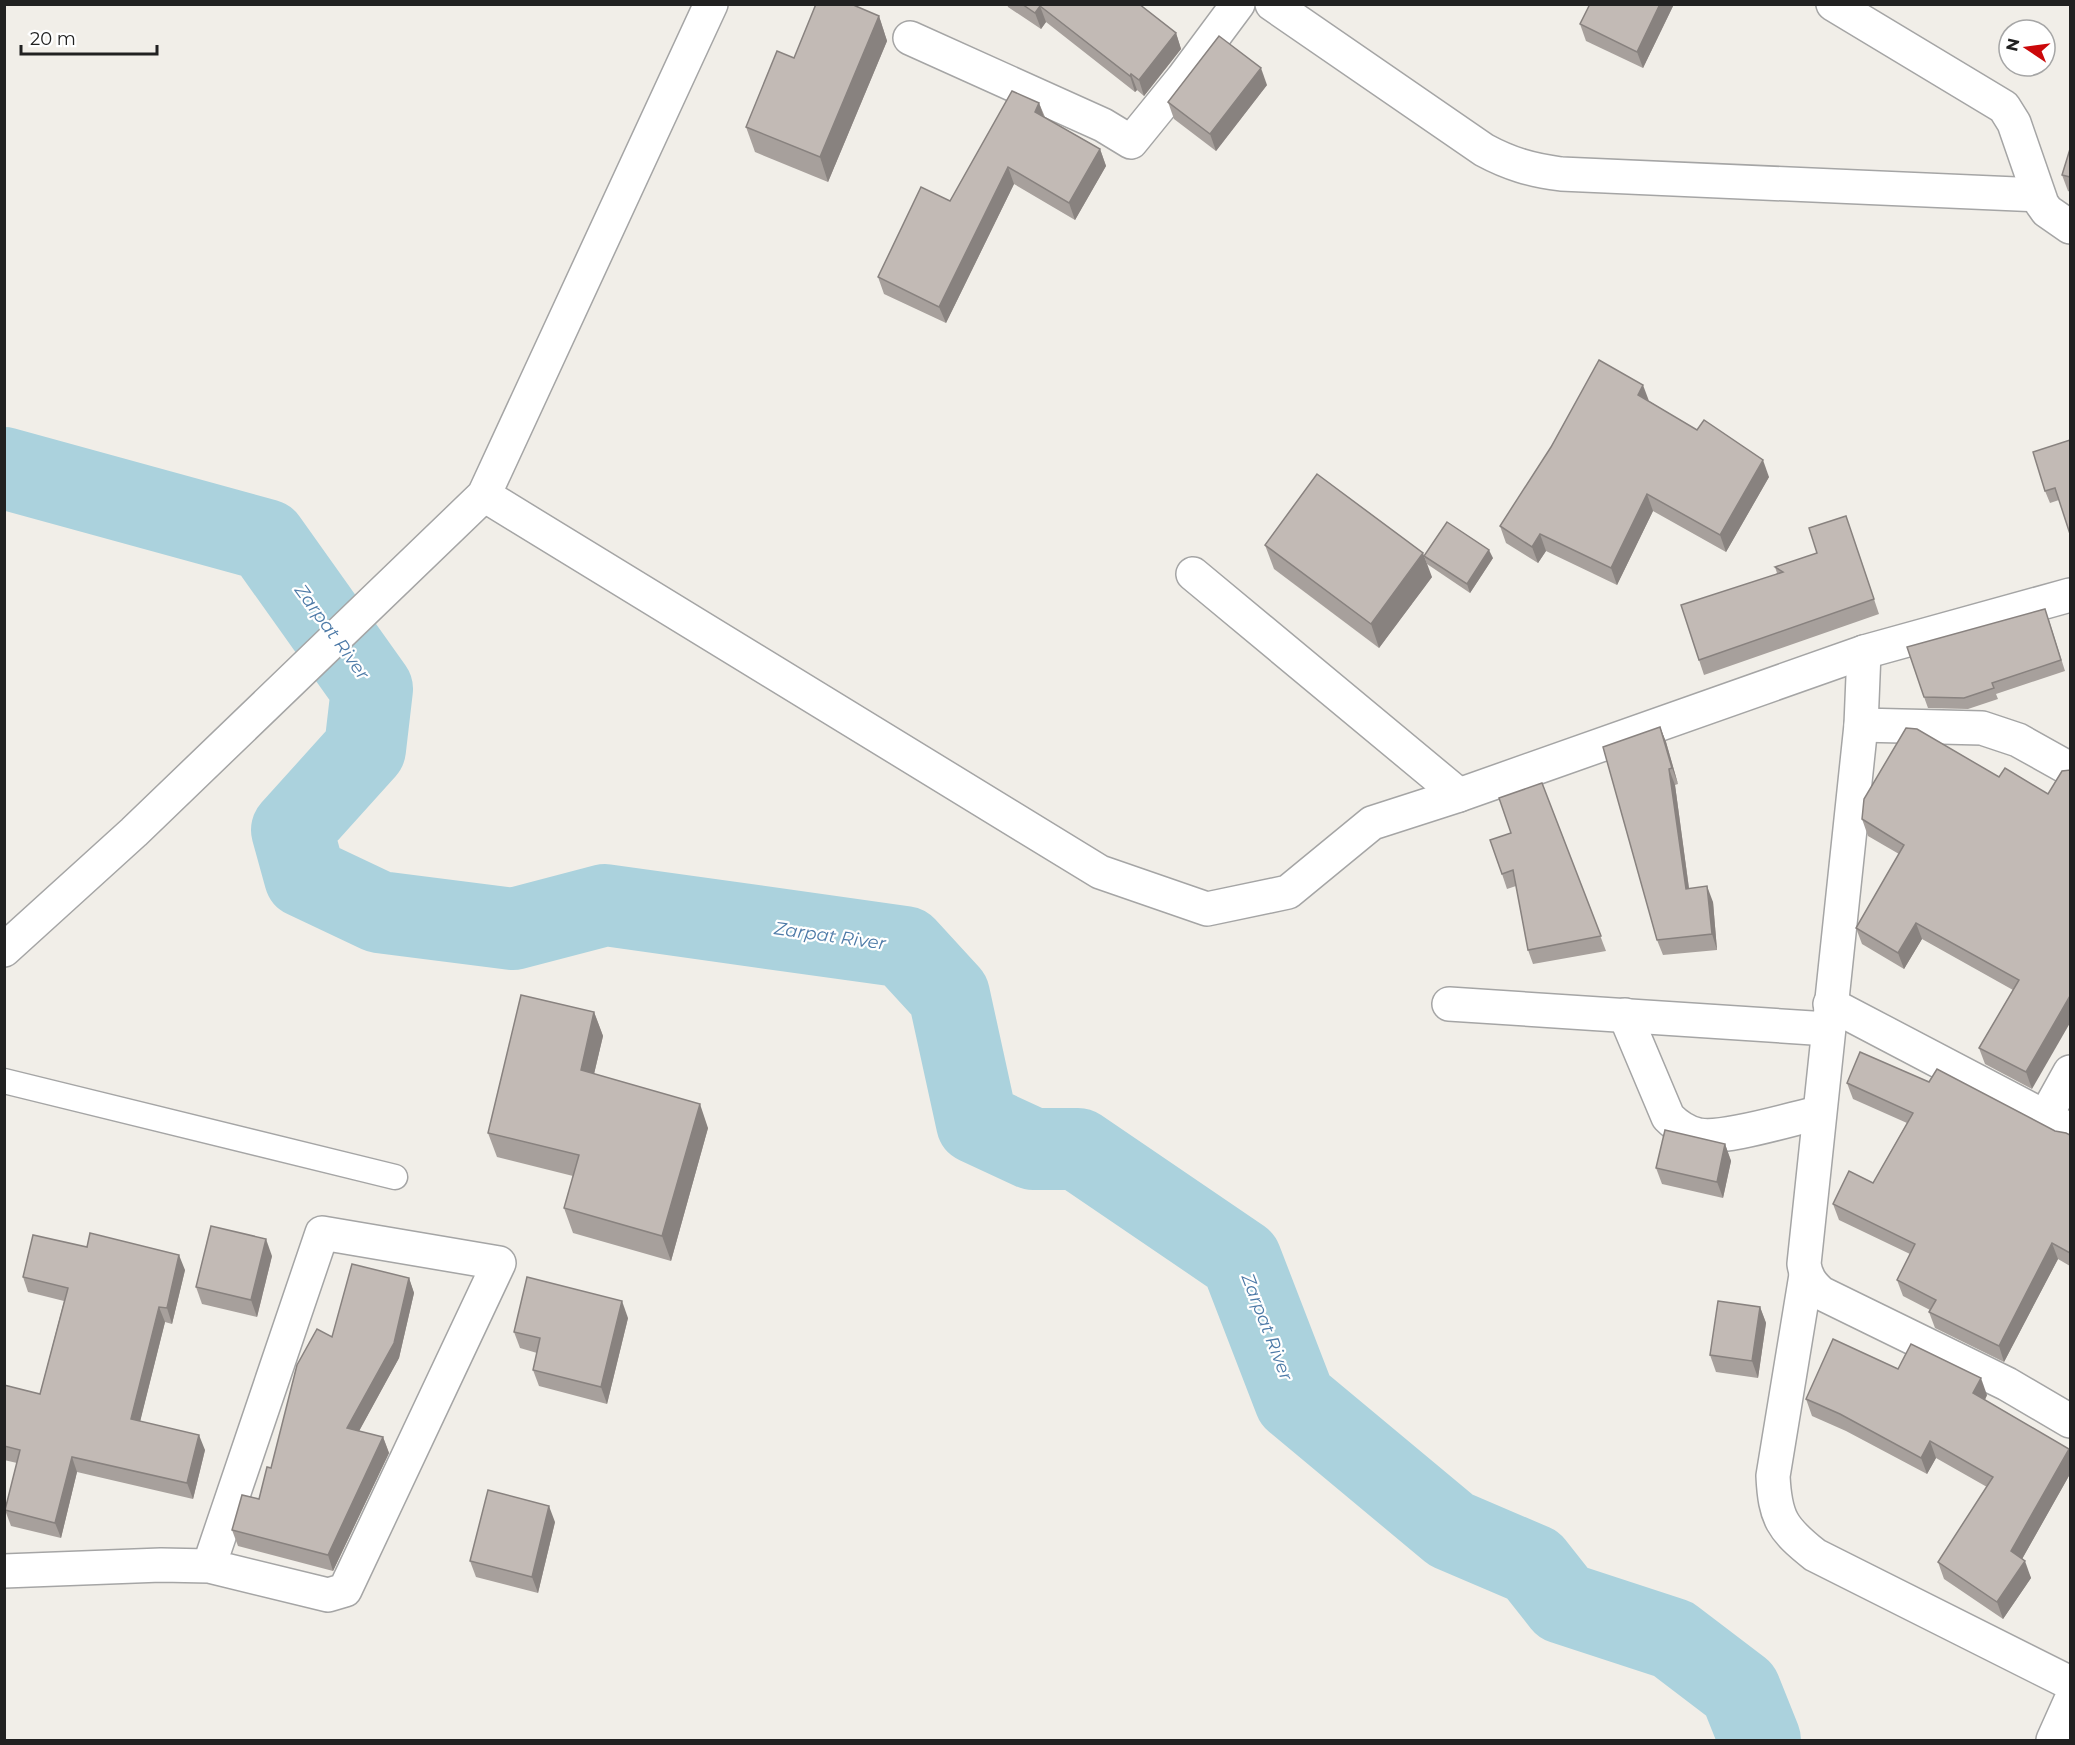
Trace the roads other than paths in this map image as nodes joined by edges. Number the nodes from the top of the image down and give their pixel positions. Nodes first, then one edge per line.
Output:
1 (711, 4) edge
2 (1238, 4) edge
3 (1272, 4) edge
4 (1833, 4) edge
5 (910, 38) dead end
6 (2038, 195) junction
7 (2070, 227) edge
8 (484, 495) junction
9 (1192, 574) dead end
10 (2070, 595) edge
11 (1864, 652) junction
12 (1860, 725) junction
13 (2070, 770) edge
14 (1459, 795) junction
15 (4, 950) edge
16 (1449, 1004) dead end
17 (1624, 1015) junction
18 (1829, 1017) junction
19 (2070, 1072) edge
20 (4, 1081) edge
21 (1818, 1113) junction
22 (2058, 1124) edge
23 (395, 1177) dead end
24 (1806, 1275) junction
25 (2070, 1421) edge
26 (209, 1566) junction
27 (4, 1571) edge
28 (2070, 1683) edge
29 (2070, 1702) edge
30 (2053, 1740) edge

1 - 8 street
2 - 5 street
3 - 6 street
4 - 6 street
6 - 7 street
8 - 14 street
8 - 15 street
9 - 14 street
10 - 11 street
11 - 12 street
11 - 14 street
12 - 13 street
12 - 18 street
16 - 17 street
17 - 18 street
17 - 21 street
18 - 21 street
18 - 22 street
19 - 22 street
20 - 23 lane
21 - 24 street
24 - 25 street
24 - 28 street
26 - 26 street
26 - 27 street
29 - 30 street

